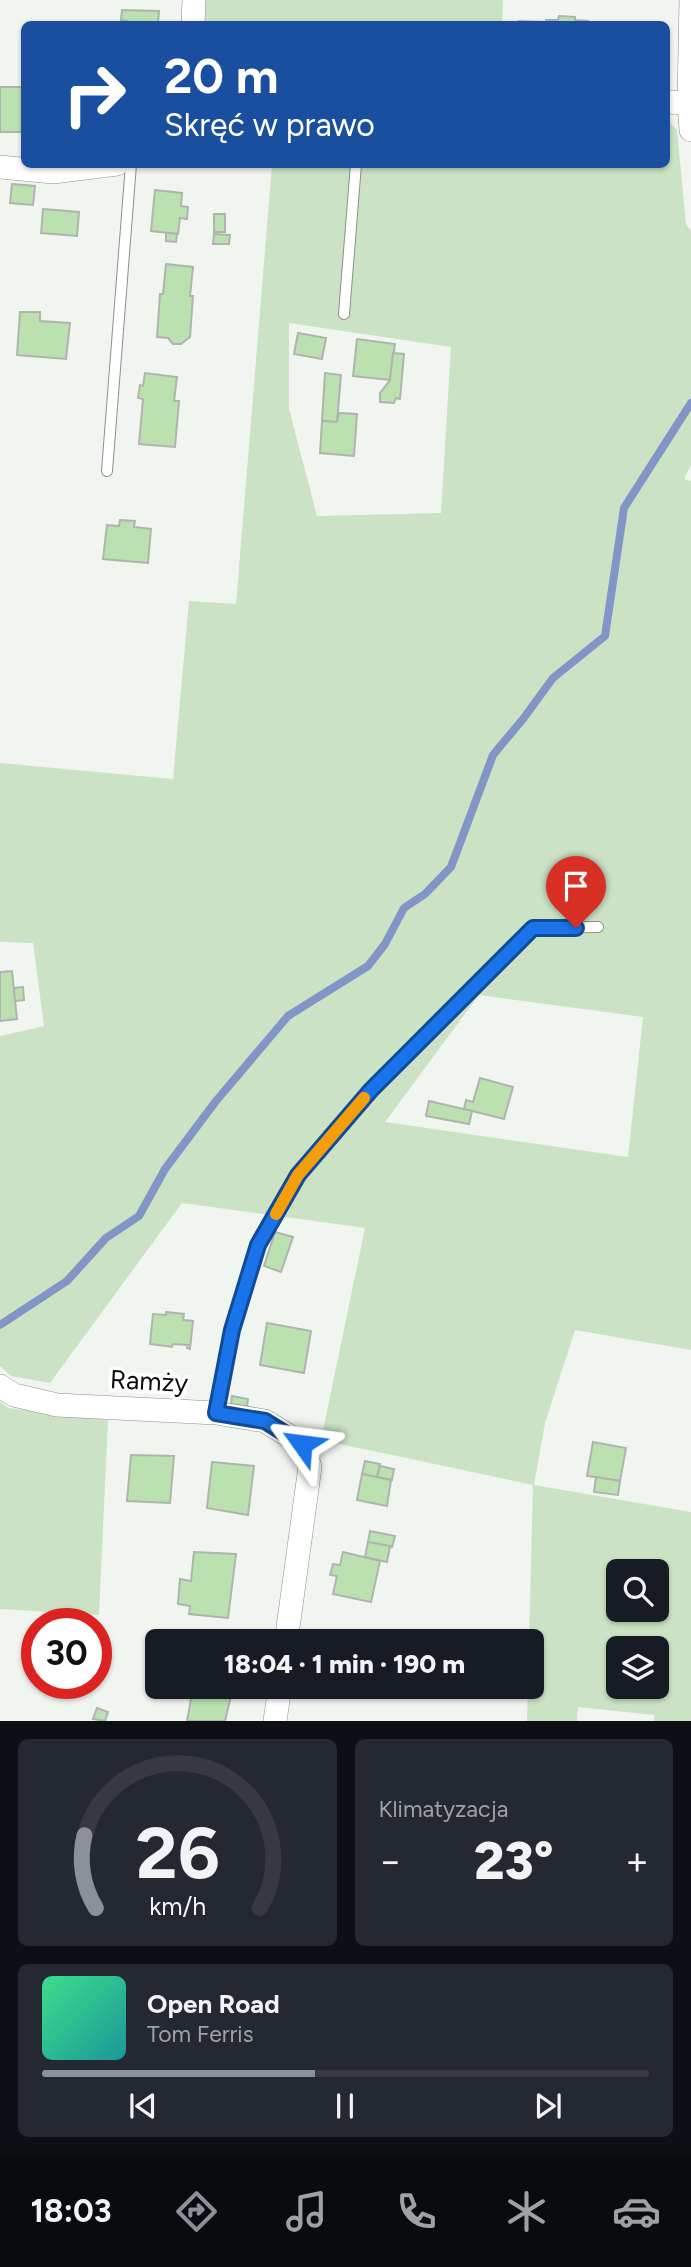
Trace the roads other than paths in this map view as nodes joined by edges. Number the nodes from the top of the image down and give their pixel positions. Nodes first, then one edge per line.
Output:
1 (194, 0) edge
2 (691, 0) edge
3 (193, 21) edge
4 (678, 103) edge
5 (691, 130) edge
6 (0, 167) edge
7 (85, 168) edge
8 (131, 168) edge
9 (356, 168) edge
10 (344, 314) dead end
11 (107, 471) dead end
12 (598, 928) dead end
13 (0, 1386) edge
14 (216, 1413) junction
15 (288, 1629) edge
16 (278, 1699) edge
17 (275, 1721) edge

1 - 3 street
2 - 4 street
4 - 5 street
6 - 7 street
8 - 11 lane
9 - 10 lane
12 - 14 lane
13 - 14 street, Ramży
14 - 15 street, Ramży
16 - 17 street

